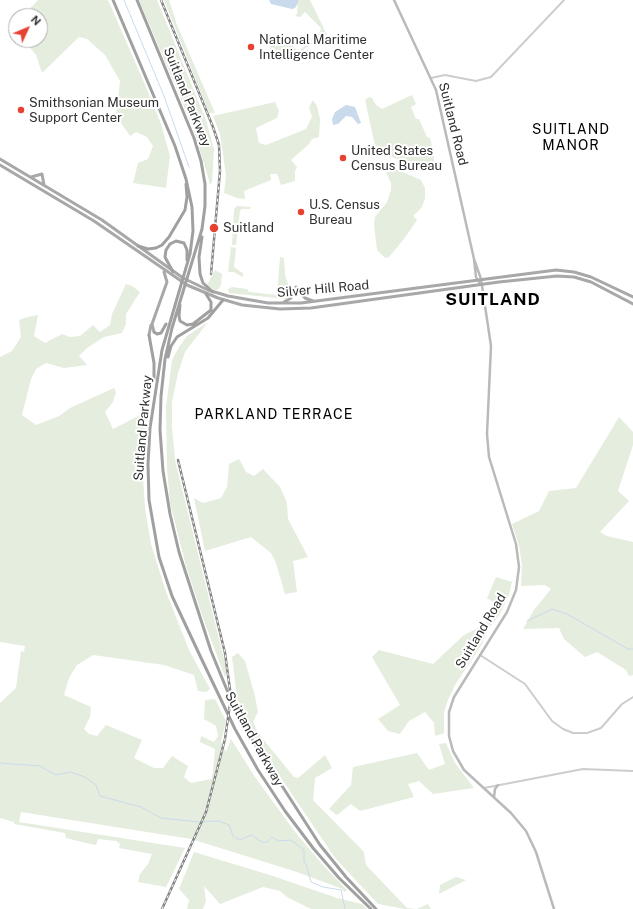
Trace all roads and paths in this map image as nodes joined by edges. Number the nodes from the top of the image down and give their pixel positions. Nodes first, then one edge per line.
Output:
1 (113, 0) edge
2 (137, 0) edge
3 (394, 0) edge
4 (564, 0) edge
5 (431, 78) junction
6 (0, 159) edge
7 (0, 165) edge
8 (183, 168) junction
9 (30, 177) junction
10 (44, 185) junction
11 (204, 216) junction
12 (138, 246) junction
13 (163, 270) junction
14 (173, 272) junction
15 (185, 274) junction
16 (177, 277) junction
17 (479, 280) junction
18 (480, 284) junction
19 (193, 286) junction
20 (296, 287) dead end
21 (292, 288) dead end
22 (421, 288) junction
23 (184, 290) junction
24 (213, 292) junction
25 (163, 293) junction
26 (422, 293) junction
27 (206, 294) junction
28 (224, 295) junction
29 (633, 298) edge
30 (223, 300) junction
31 (315, 302) junction
32 (281, 303) junction
33 (633, 304) edge
34 (173, 310) junction
35 (156, 312) junction
36 (154, 332) joint
37 (149, 335) joint
38 (164, 370) junction
39 (154, 396) junction
40 (480, 655) junction
41 (633, 697) edge
42 (633, 771) edge
43 (498, 785) junction
44 (484, 788) junction
45 (494, 797) junction
46 (371, 909) edge
47 (376, 909) edge
48 (554, 909) edge

1 - 8 highway, Suitland Parkway
2 - 11 highway, Suitland Parkway
3 - 5 main road, Suitland Road
4 - 5 street
5 - 17 main road, Suitland Road
6 - 9 main road, Silver Hill Road
7 - 13 main road, Silver Hill Road
8 - 12 highway
8 - 15 highway, Suitland Parkway
9 - 10 main road, Silver Hill Road
9 - 10 main road
10 - 12 main road, Silver Hill Road
11 - 23 highway, Suitland Parkway
11 - 24 highway
12 - 14 main road, Silver Hill Road
13 - 16 main road, Silver Hill Road
13 - 25 main road
14 - 15 highway
14 - 16 main road, Silver Hill Road
15 - 34 highway, Suitland Parkway
16 - 19 main road, Silver Hill Road
16 - 25 main road
17 - 18 main road, Suitland Road
17 - 22 main road, Silver Hill Road
17 - 29 main road, Silver Hill Road
18 - 26 main road, Silver Hill Road
18 - 33 main road, Silver Hill Road
18 - 40 main road, Suitland Road
19 - 24 main road, Silver Hill Road
19 - 27 main road, Silver Hill Road
20 - 31 main road
21 - 32 main road
22 - 26 main road
22 - 31 main road, Silver Hill Road
23 - 27 highway
23 - 38 highway, Suitland Parkway
24 - 28 main road, Silver Hill Road
25 - 35 main road
26 - 30 main road, Silver Hill Road
27 - 30 main road, Silver Hill Road
28 - 30 main road
28 - 32 main road, Silver Hill Road
30 - 38 highway
31 - 32 main road, Silver Hill Road
34 - 36 highway
34 - 39 highway, Suitland Parkway
35 - 36 main road
35 - 37 main road
37 - 39 highway
38 - 47 highway, Suitland Parkway
39 - 46 highway, Suitland Parkway
40 - 41 street
40 - 44 main road, Suitland Road
42 - 43 street
43 - 44 street
43 - 45 main road
44 - 45 main road, Suitland Road
45 - 48 main road, Suitland Road

